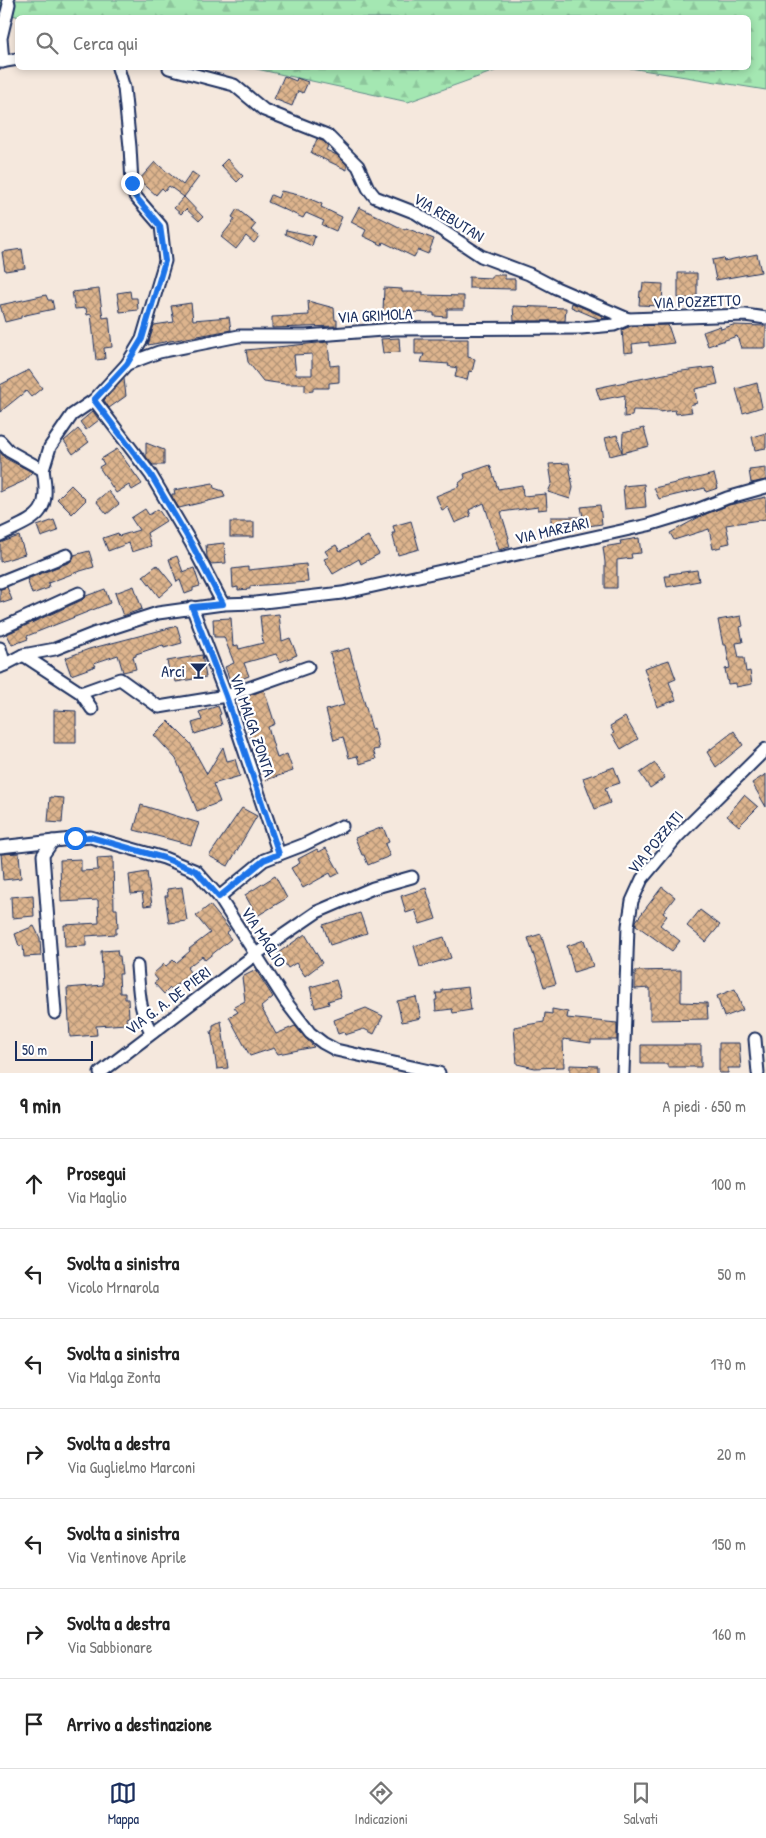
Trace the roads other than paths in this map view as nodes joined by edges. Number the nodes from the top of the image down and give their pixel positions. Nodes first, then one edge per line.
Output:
1 (8, 0) edge
2 (15, 60) edge
3 (2, 62) edge
4 (119, 70) edge
5 (177, 70) edge
6 (766, 318) edge
7 (628, 319) junction
8 (127, 364) junction
9 (94, 400) junction
10 (0, 441) edge
11 (42, 470) junction
12 (766, 487) edge
13 (0, 535) edge
14 (67, 555) dead end
15 (0, 582) edge
16 (79, 593) dead end
17 (223, 604) junction
18 (192, 607) junction
19 (0, 629) edge
20 (0, 648) edge
21 (22, 656) junction
22 (3, 666) edge
23 (308, 667) dead end
24 (80, 693) junction
25 (226, 696) junction
26 (92, 708) dead end
27 (766, 749) edge
28 (342, 826) dead end
29 (53, 841) junction
30 (0, 848) edge
31 (279, 854) junction
32 (412, 877) dead end
33 (219, 897) junction
34 (256, 954) junction
35 (137, 966) dead end
36 (55, 1013) dead end
37 (152, 1033) junction
38 (755, 1040) dead end
39 (106, 1071) edge
40 (439, 1073) edge
41 (623, 1073) edge
42 (758, 1073) edge

1 - 3 street
2 - 3 street
4 - 8 street
5 - 7 street, VIA REBUTAN
6 - 7 street, VIA POZZETTO
7 - 8 street, VIA GRIMOLA
8 - 9 street
9 - 11 street
9 - 17 street
10 - 11 street
11 - 13 street
12 - 17 street, VIA MARZARI
14 - 15 street
16 - 19 street
17 - 18 street, VIA MARZARI
18 - 21 street, VIA MARZARI
18 - 25 street, VIA MALGA ZONTA
20 - 22 street
21 - 22 street, VIA MARZARI
21 - 24 street
23 - 25 street
24 - 25 street
24 - 26 street
25 - 31 street, VIA MALGA ZONTA
27 - 41 street, VIA POZZATI
28 - 31 street
29 - 30 street, VIA MAGLIO
29 - 33 street, VIA MAGLIO
29 - 36 street
31 - 33 street
32 - 34 street, VIA G. A. DE PIERI
33 - 34 street, VIA MAGLIO
34 - 37 street, VIA G. A. DE PIERI
34 - 40 street, VIA MAGLIO
35 - 37 street
37 - 39 street, VIA G. A. DE PIERI
38 - 42 street

